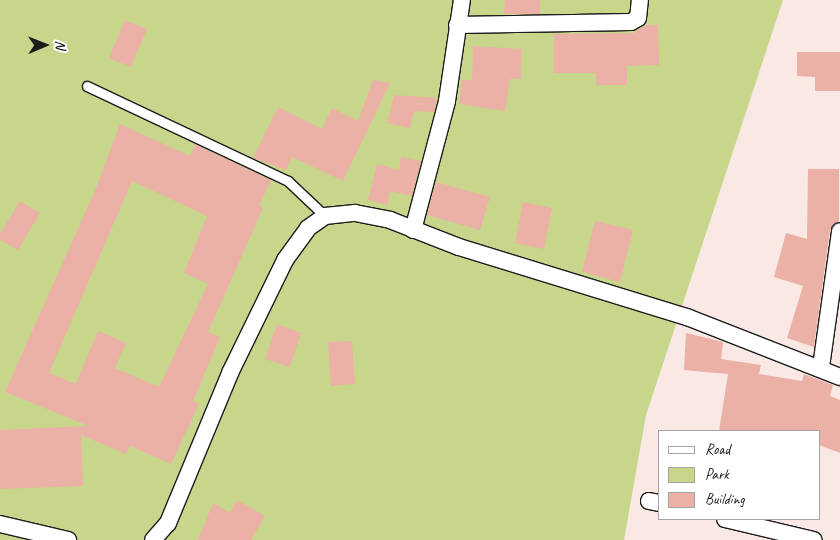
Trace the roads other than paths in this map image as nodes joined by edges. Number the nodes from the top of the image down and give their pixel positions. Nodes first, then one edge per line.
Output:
1 (462, 0) edge
2 (640, 0) edge
3 (457, 25) junction
4 (87, 86) dead end
5 (325, 216) junction
6 (414, 230) junction
7 (840, 231) edge
8 (821, 367) junction
9 (840, 377) edge
10 (729, 520) edge
11 (0, 524) edge
12 (68, 540) edge
13 (153, 540) edge
14 (814, 540) edge

1 - 3 street
2 - 3 street
3 - 6 street
4 - 5 lane
5 - 6 street
5 - 13 street
6 - 8 street
7 - 8 street
8 - 9 street
10 - 14 street
11 - 12 street

